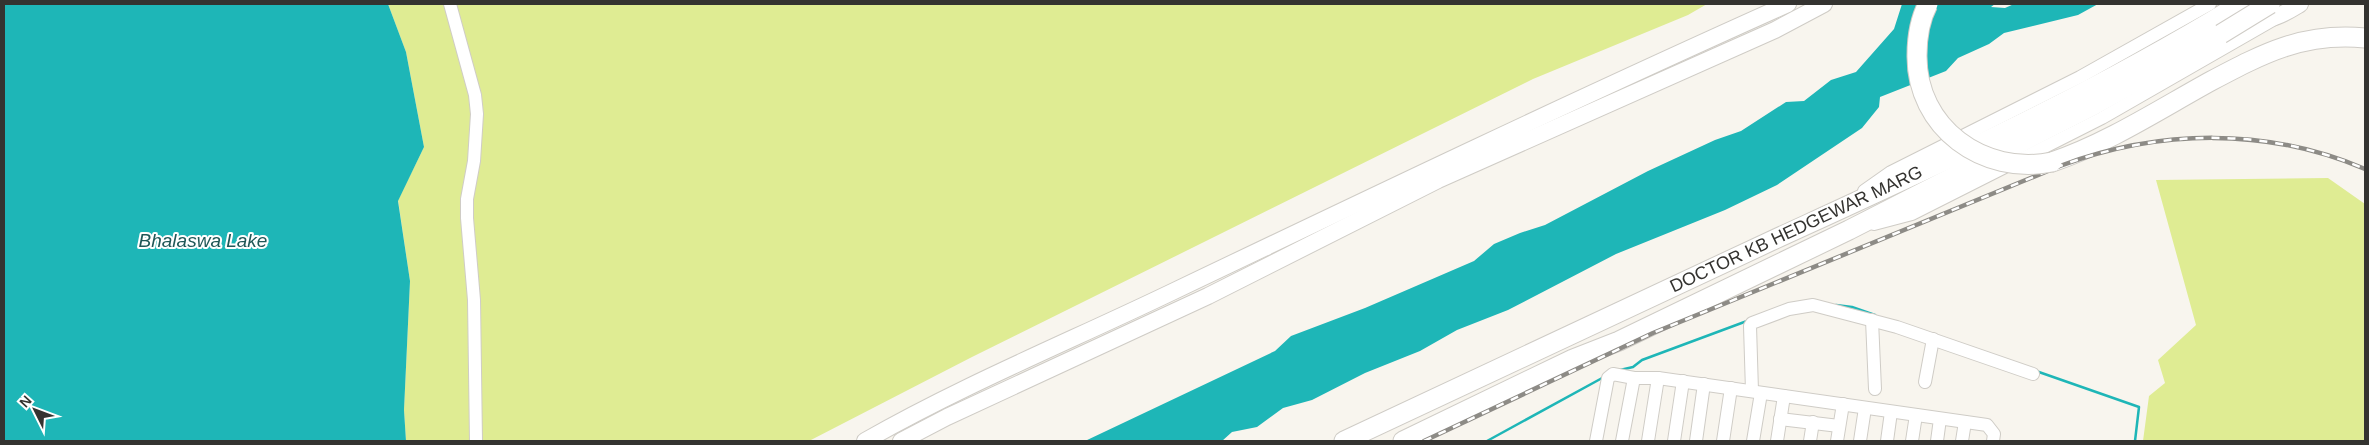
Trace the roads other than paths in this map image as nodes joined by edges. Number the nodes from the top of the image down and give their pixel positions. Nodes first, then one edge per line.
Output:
1 (450, 4) edge
2 (1788, 4) edge
3 (1824, 4) edge
4 (1928, 4) edge
5 (2240, 4) edge
6 (2246, 4) edge
7 (2300, 4) edge
8 (2275, 10) edge
9 (2215, 19) edge
10 (2365, 38) edge
11 (1835, 212) junction
12 (1848, 230) junction
13 (1872, 320) junction
14 (1933, 339) junction
15 (2033, 374) dead end
16 (1634, 378) junction
17 (1658, 378) junction
18 (1683, 381) junction
19 (1925, 382) dead end
20 (1704, 384) junction
21 (1731, 388) junction
22 (1875, 389) dead end
23 (1756, 392) junction
24 (1784, 396) junction
25 (1808, 400) junction
26 (1843, 404) junction
27 (1865, 408) junction
28 (1891, 412) junction
29 (1916, 415) junction
30 (1780, 419) junction
31 (1940, 419) junction
32 (1809, 422) junction
33 (1965, 422) junction
34 (1839, 426) junction
35 (476, 441) edge
36 (865, 441) edge
37 (901, 441) edge
38 (1344, 441) edge
39 (1403, 441) edge
40 (1596, 441) edge
41 (1622, 441) edge
42 (1648, 441) edge
43 (1674, 441) edge
44 (1696, 441) edge
45 (1723, 441) edge
46 (1753, 441) edge
47 (1777, 441) edge
48 (1810, 441) edge
49 (1837, 441) edge
50 (1860, 441) edge
51 (1887, 441) edge
52 (1912, 441) edge
53 (1937, 441) edge
54 (1962, 441) edge
55 (1993, 441) edge

1 - 35 street
2 - 36 main road
3 - 37 main road
4 - 10 highway, bridge
5 - 9 highway, DOCTOR KB HEDGEWAR MARG
6 - 8 main road
7 - 8 main road
8 - 9 highway, DOCTOR KB HEDGEWAR MARG, bridge
8 - 12 street
9 - 11 highway, DOCTOR KB HEDGEWAR MARG
9 - 11 street
9 - 12 highway, DOCTOR KB HEDGEWAR MARG, bridge
11 - 38 highway, DOCTOR KB HEDGEWAR MARG
12 - 39 highway, DOCTOR KB HEDGEWAR MARG
13 - 14 street
13 - 22 street
13 - 23 street
14 - 15 street
14 - 19 street
16 - 17 street
16 - 40 street
16 - 41 street
17 - 18 street
17 - 42 street
18 - 20 street
18 - 43 street
20 - 21 street
20 - 44 street
21 - 23 street
21 - 45 street
23 - 24 street
23 - 46 street
24 - 25 street
24 - 30 street
25 - 26 street
25 - 32 street
26 - 27 street
26 - 34 street
27 - 28 street
27 - 50 street
28 - 29 street
28 - 51 street
29 - 31 street
29 - 52 street
30 - 32 street
30 - 47 street
31 - 33 street
31 - 53 street
32 - 34 street
32 - 48 street
33 - 54 street
33 - 55 street
34 - 49 street

